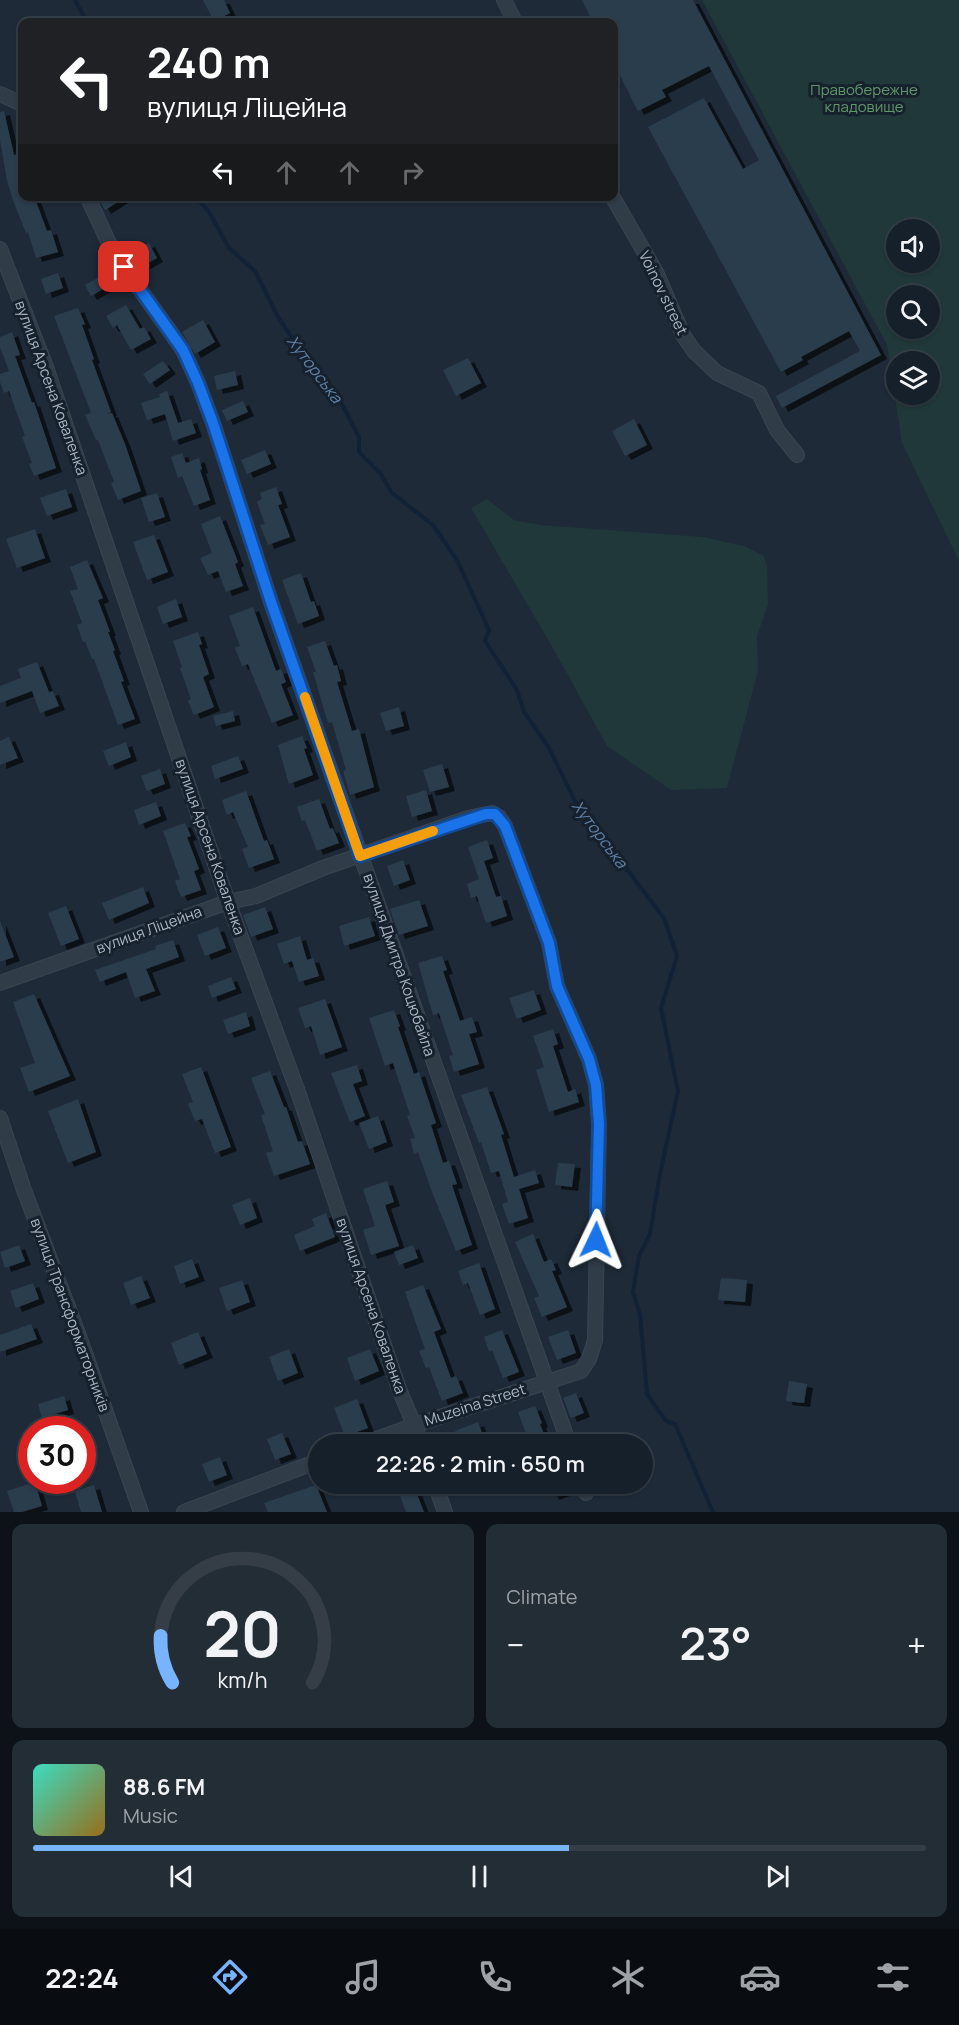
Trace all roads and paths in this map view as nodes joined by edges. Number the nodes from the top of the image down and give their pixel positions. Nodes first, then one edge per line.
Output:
1 (504, 0) edge
2 (513, 18) edge
3 (0, 94) edge
4 (18, 102) edge
5 (89, 201) edge
6 (615, 201) edge
7 (0, 249) edge
8 (796, 455) dead end
9 (360, 856) junction
10 (228, 902) junction
11 (0, 983) edge
12 (0, 1118) edge
13 (586, 1365) joint
14 (546, 1381) junction
15 (415, 1425) junction
16 (390, 1434) edge
17 (418, 1434) edge
18 (565, 1434) edge
19 (308, 1465) edge
20 (439, 1494) edge
21 (141, 1512) edge
22 (184, 1512) edge
23 (445, 1512) edge

1 - 2 street
3 - 4 street
5 - 9 street, вулиця Дмитра Коцюбайла
6 - 8 street, Voinov street
7 - 10 street, вулиця Арсена Коваленка
9 - 10 street, вулиця Ліцейна
9 - 13 street, вулиця Ліцейна
9 - 14 street, вулиця Дмитра Коцюбайла
10 - 11 street, вулиця Ліцейна
10 - 15 street, вулиця Арсена Коваленка
12 - 21 street, вулиця Трансформаторників
13 - 14 street, Muzeina Street
14 - 15 street, Muzeina Street
14 - 18 street, вулиця Дмитра Коцюбайла
15 - 16 street, Muzeina Street
15 - 17 street, вулиця Арсена Коваленка
19 - 22 street
20 - 23 street

